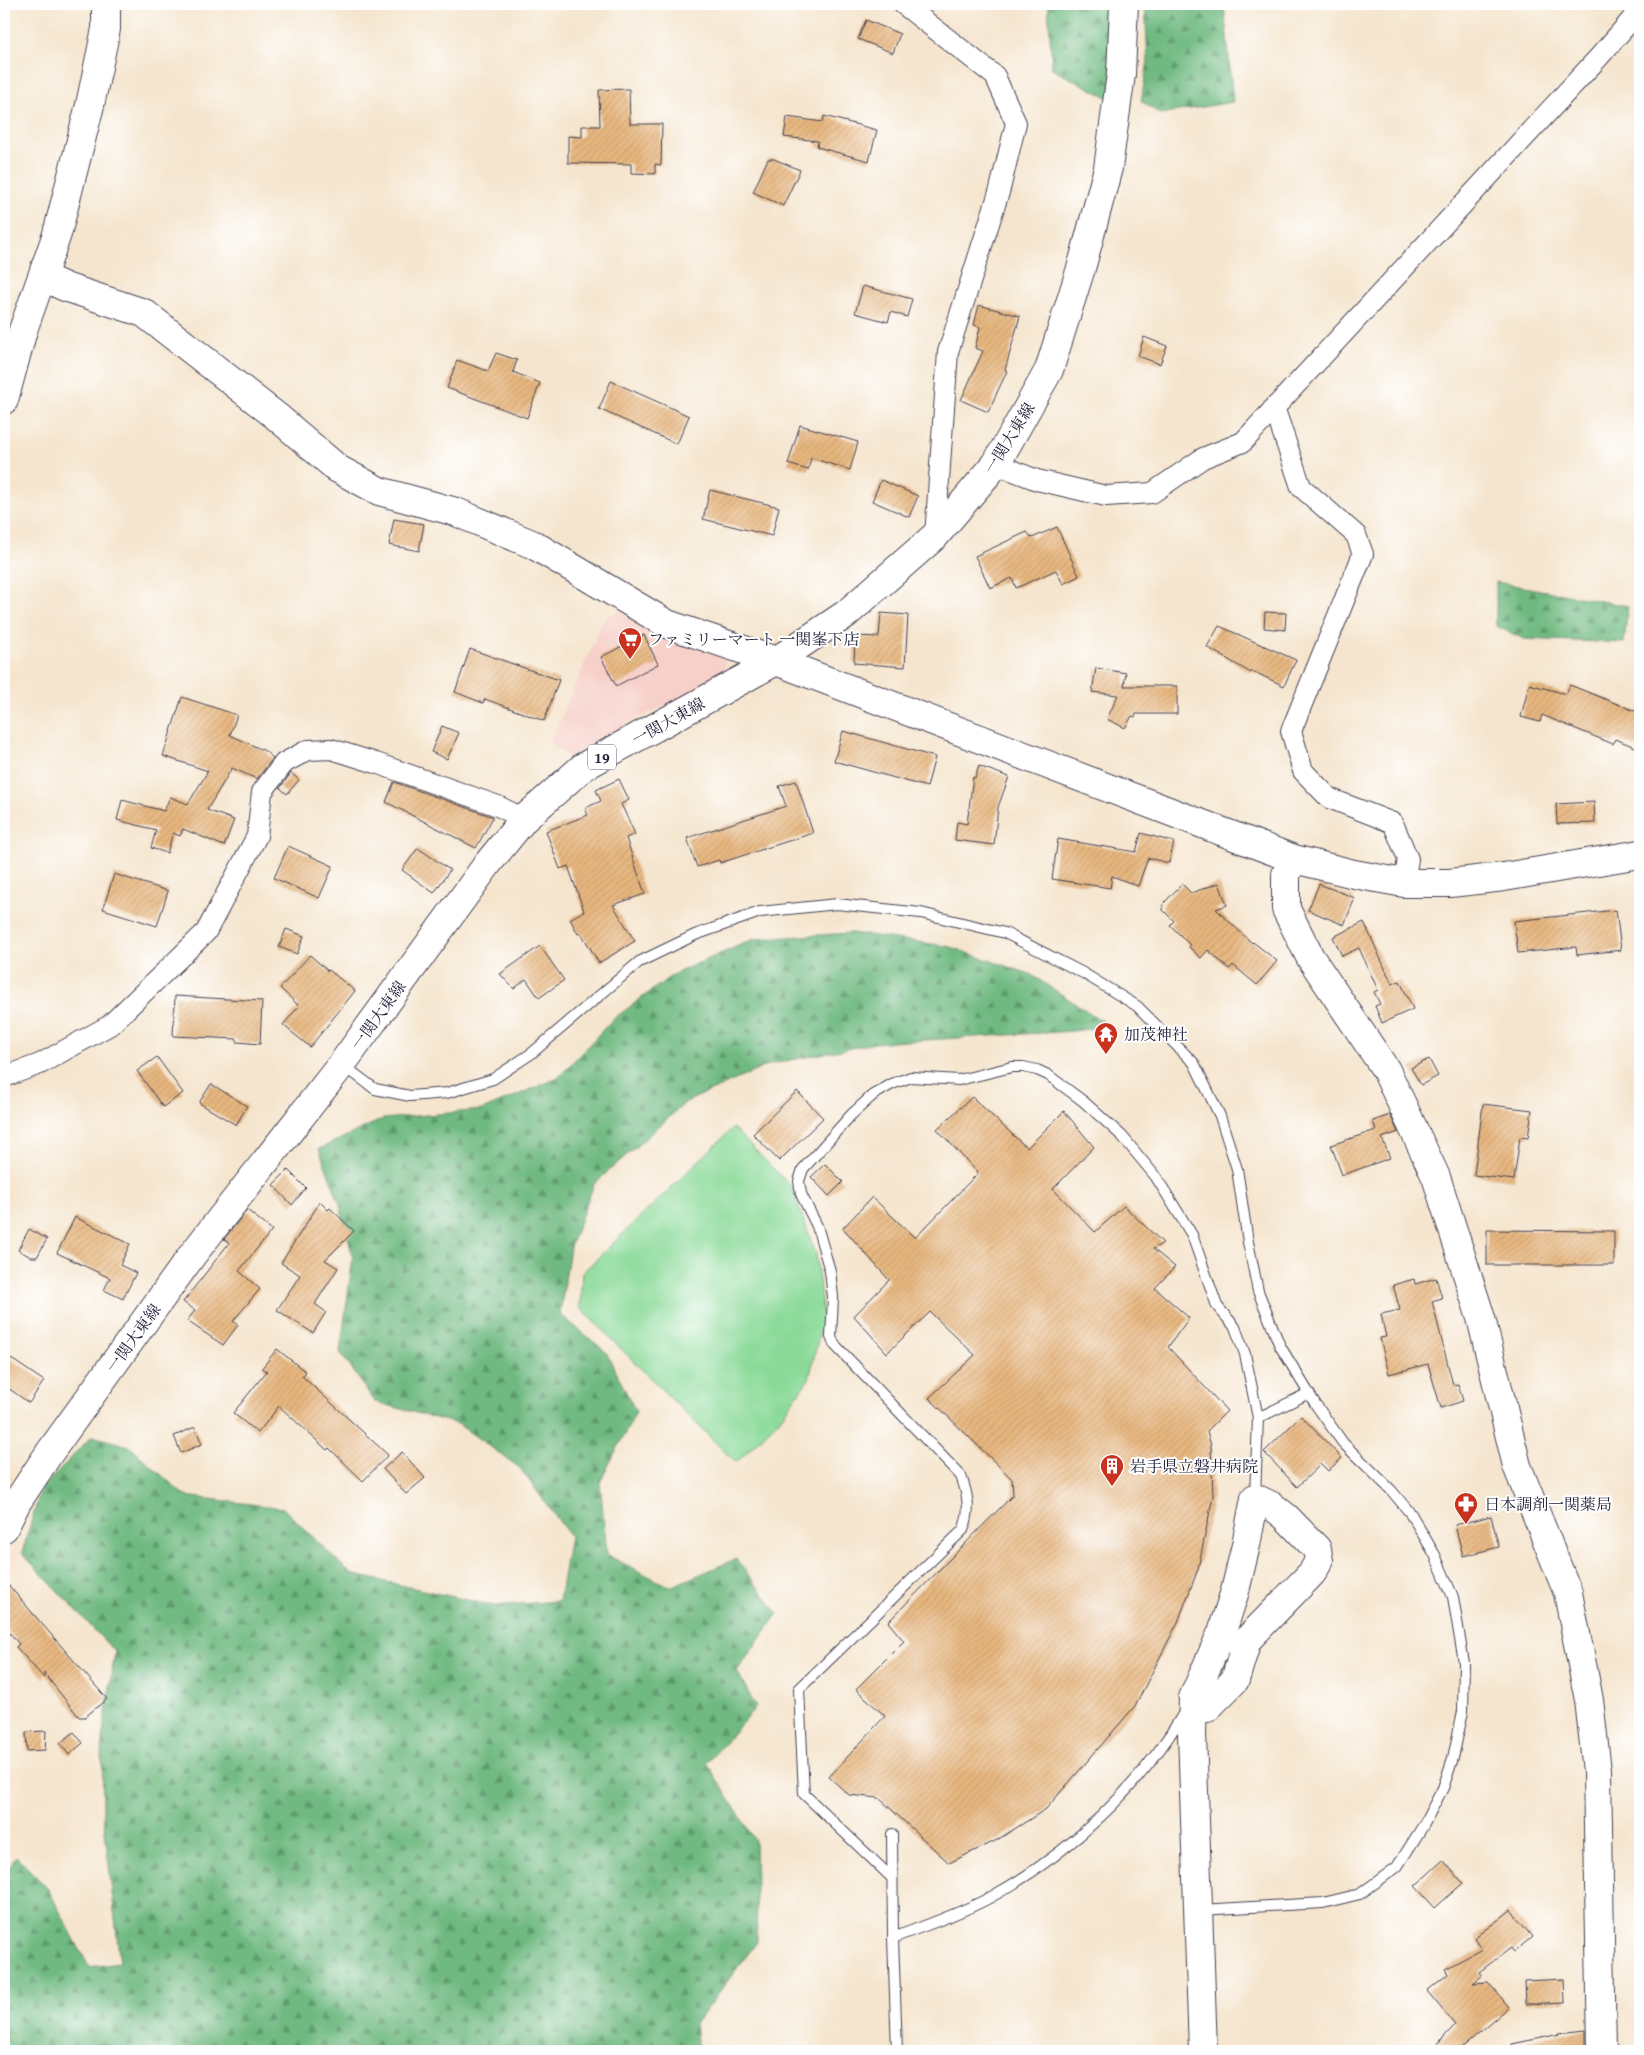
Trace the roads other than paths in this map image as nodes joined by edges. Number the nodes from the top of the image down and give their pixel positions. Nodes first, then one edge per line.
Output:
1 (106, 4) edge
2 (904, 4) edge
3 (1124, 4) edge
4 (1640, 10) edge
5 (43, 277) junction
6 (4, 400) edge
7 (1274, 407) junction
8 (996, 464) junction
9 (936, 536) junction
10 (776, 661) junction
11 (524, 819) junction
12 (1640, 854) edge
13 (1294, 859) junction
14 (1404, 883) junction
15 (342, 1064) junction
16 (4, 1077) edge
17 (1309, 1393) junction
18 (1258, 1418) junction
19 (1254, 1498) junction
20 (4, 1528) edge
21 (1193, 1698) junction
22 (892, 1834) dead end
23 (892, 1878) junction
24 (1198, 1910) junction
25 (893, 1938) junction
26 (897, 2051) edge
27 (1203, 2051) edge
28 (1602, 2051) edge

1 - 5 street
2 - 9 street
3 - 8 street, 一関大東線 / 19
4 - 7 street
5 - 6 street
5 - 10 street
7 - 8 street
7 - 14 street
8 - 9 street, 一関大東線 / 19
9 - 10 street, 一関大東線 / 19
10 - 11 street, 一関大東線 / 19
10 - 13 street
11 - 15 street, 一関大東線 / 19
11 - 16 street
12 - 14 street
13 - 14 street
13 - 28 street
15 - 17 lane
15 - 20 street, 一関大東線 / 19
17 - 18 lane
17 - 24 lane
18 - 19 lane
18 - 23 lane
19 - 21 street
19 - 21 street
21 - 24 street
21 - 25 lane
22 - 23 lane
23 - 25 lane
24 - 27 street
25 - 26 lane

